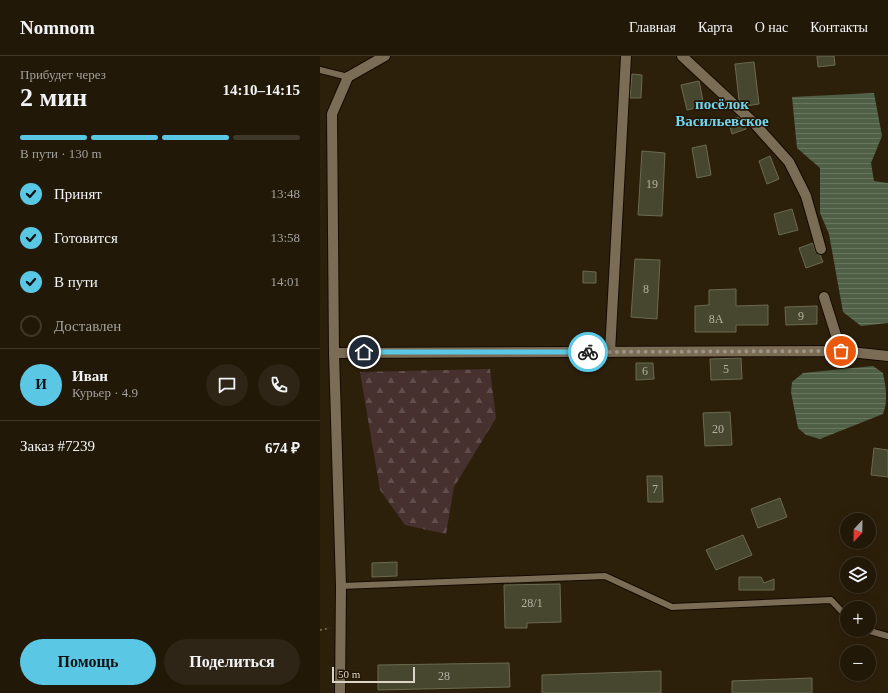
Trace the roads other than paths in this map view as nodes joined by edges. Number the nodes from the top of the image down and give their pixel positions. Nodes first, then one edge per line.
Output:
1 (385, 56) edge
2 (626, 56) edge
3 (682, 56) edge
4 (320, 70) edge
5 (348, 77) junction
6 (821, 249) dead end
7 (824, 298) dead end
8 (841, 351) junction
9 (610, 352) junction
10 (334, 353) junction
11 (888, 356) edge
12 (341, 586) junction
13 (840, 610) edge
14 (876, 633) edge
15 (888, 636) edge
16 (340, 693) edge

1 - 5 street
2 - 9 street
3 - 6 street
4 - 5 lane
5 - 10 street
7 - 8 street
8 - 9 street
8 - 11 street
9 - 10 street
10 - 12 street
12 - 13 lane
12 - 16 street
14 - 15 lane

